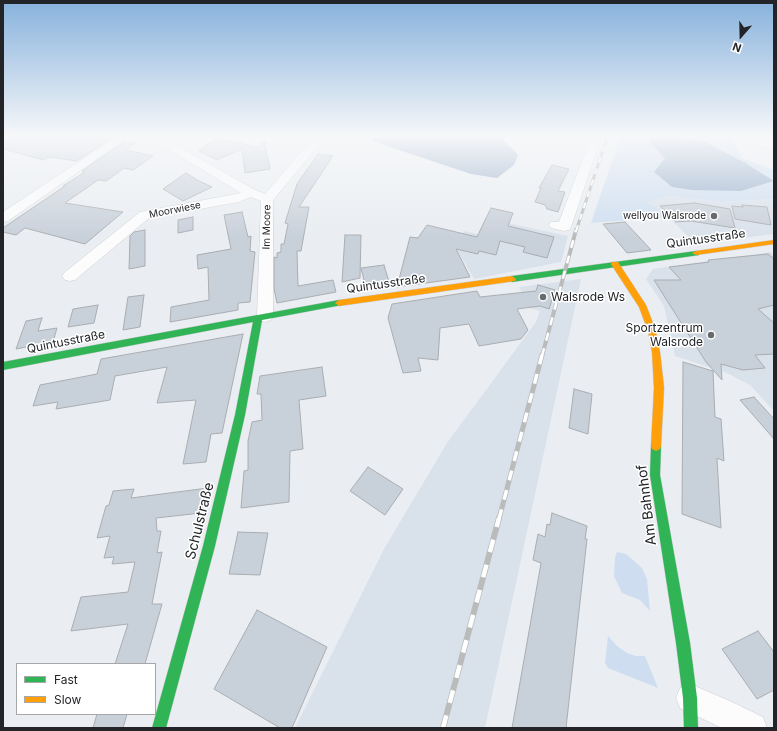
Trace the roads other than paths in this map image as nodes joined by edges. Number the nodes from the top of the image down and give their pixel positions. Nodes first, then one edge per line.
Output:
1 (75, 169) edge
2 (209, 169) edge
3 (294, 169) edge
4 (585, 169) edge
5 (251, 193) junction
6 (268, 199) junction
7 (3, 218) edge
8 (556, 225) dead end
9 (774, 242) edge
10 (615, 264) junction
11 (70, 276) dead end
12 (261, 317) junction
13 (3, 366) edge
14 (690, 698) junction
15 (159, 728) edge
16 (691, 728) edge
17 (752, 728) edge

1 - 7 street
2 - 5 street, Im Moore
3 - 6 street
4 - 8 street
5 - 6 street, Im Moore
5 - 11 street, Moorwiese
6 - 12 street, Im Moore
9 - 10 main road, Quintusstraße
10 - 12 main road, Quintusstraße
10 - 14 main road, Am Bahnhof
12 - 13 main road, Quintusstraße
12 - 15 main road, Schulstraße
14 - 16 main road, Am Bahnhof
14 - 17 street

